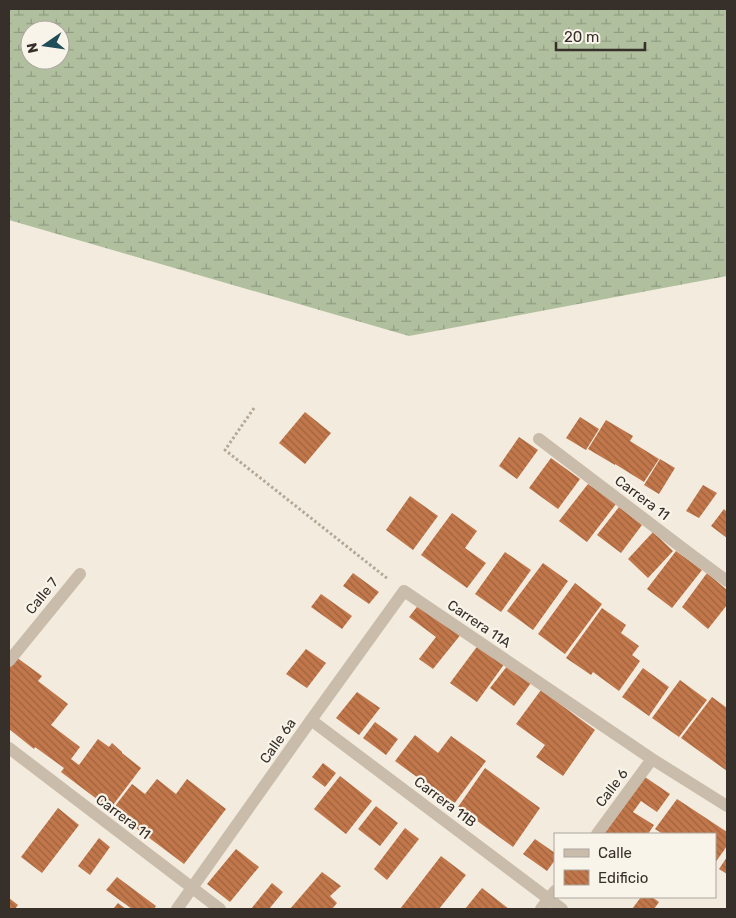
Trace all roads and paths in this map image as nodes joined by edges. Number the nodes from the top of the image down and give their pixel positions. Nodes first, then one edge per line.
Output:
1 (254, 408) dead end
2 (539, 439) dead end
3 (80, 574) dead end
4 (727, 581) edge
5 (404, 591) junction
6 (9, 661) edge
7 (311, 720) junction
8 (9, 748) edge
9 (652, 759) junction
10 (727, 806) edge
11 (597, 833) edge
12 (192, 888) junction
13 (548, 900) edge
14 (177, 909) edge
15 (220, 909) edge
16 (562, 909) edge

1 - 5 path
2 - 4 street, Carrera 11
3 - 6 street, Calle 7
5 - 7 street, Calle 6a
5 - 9 street, Carrera 11A
7 - 12 street, Calle 6a
7 - 13 street, Carrera 11B
8 - 12 street, Carrera 11
9 - 10 street, Carrera 11A
9 - 11 street, Calle 6
12 - 14 street, Calle 6a
12 - 15 street, Carrera 11
13 - 16 street, Carrera 11B

